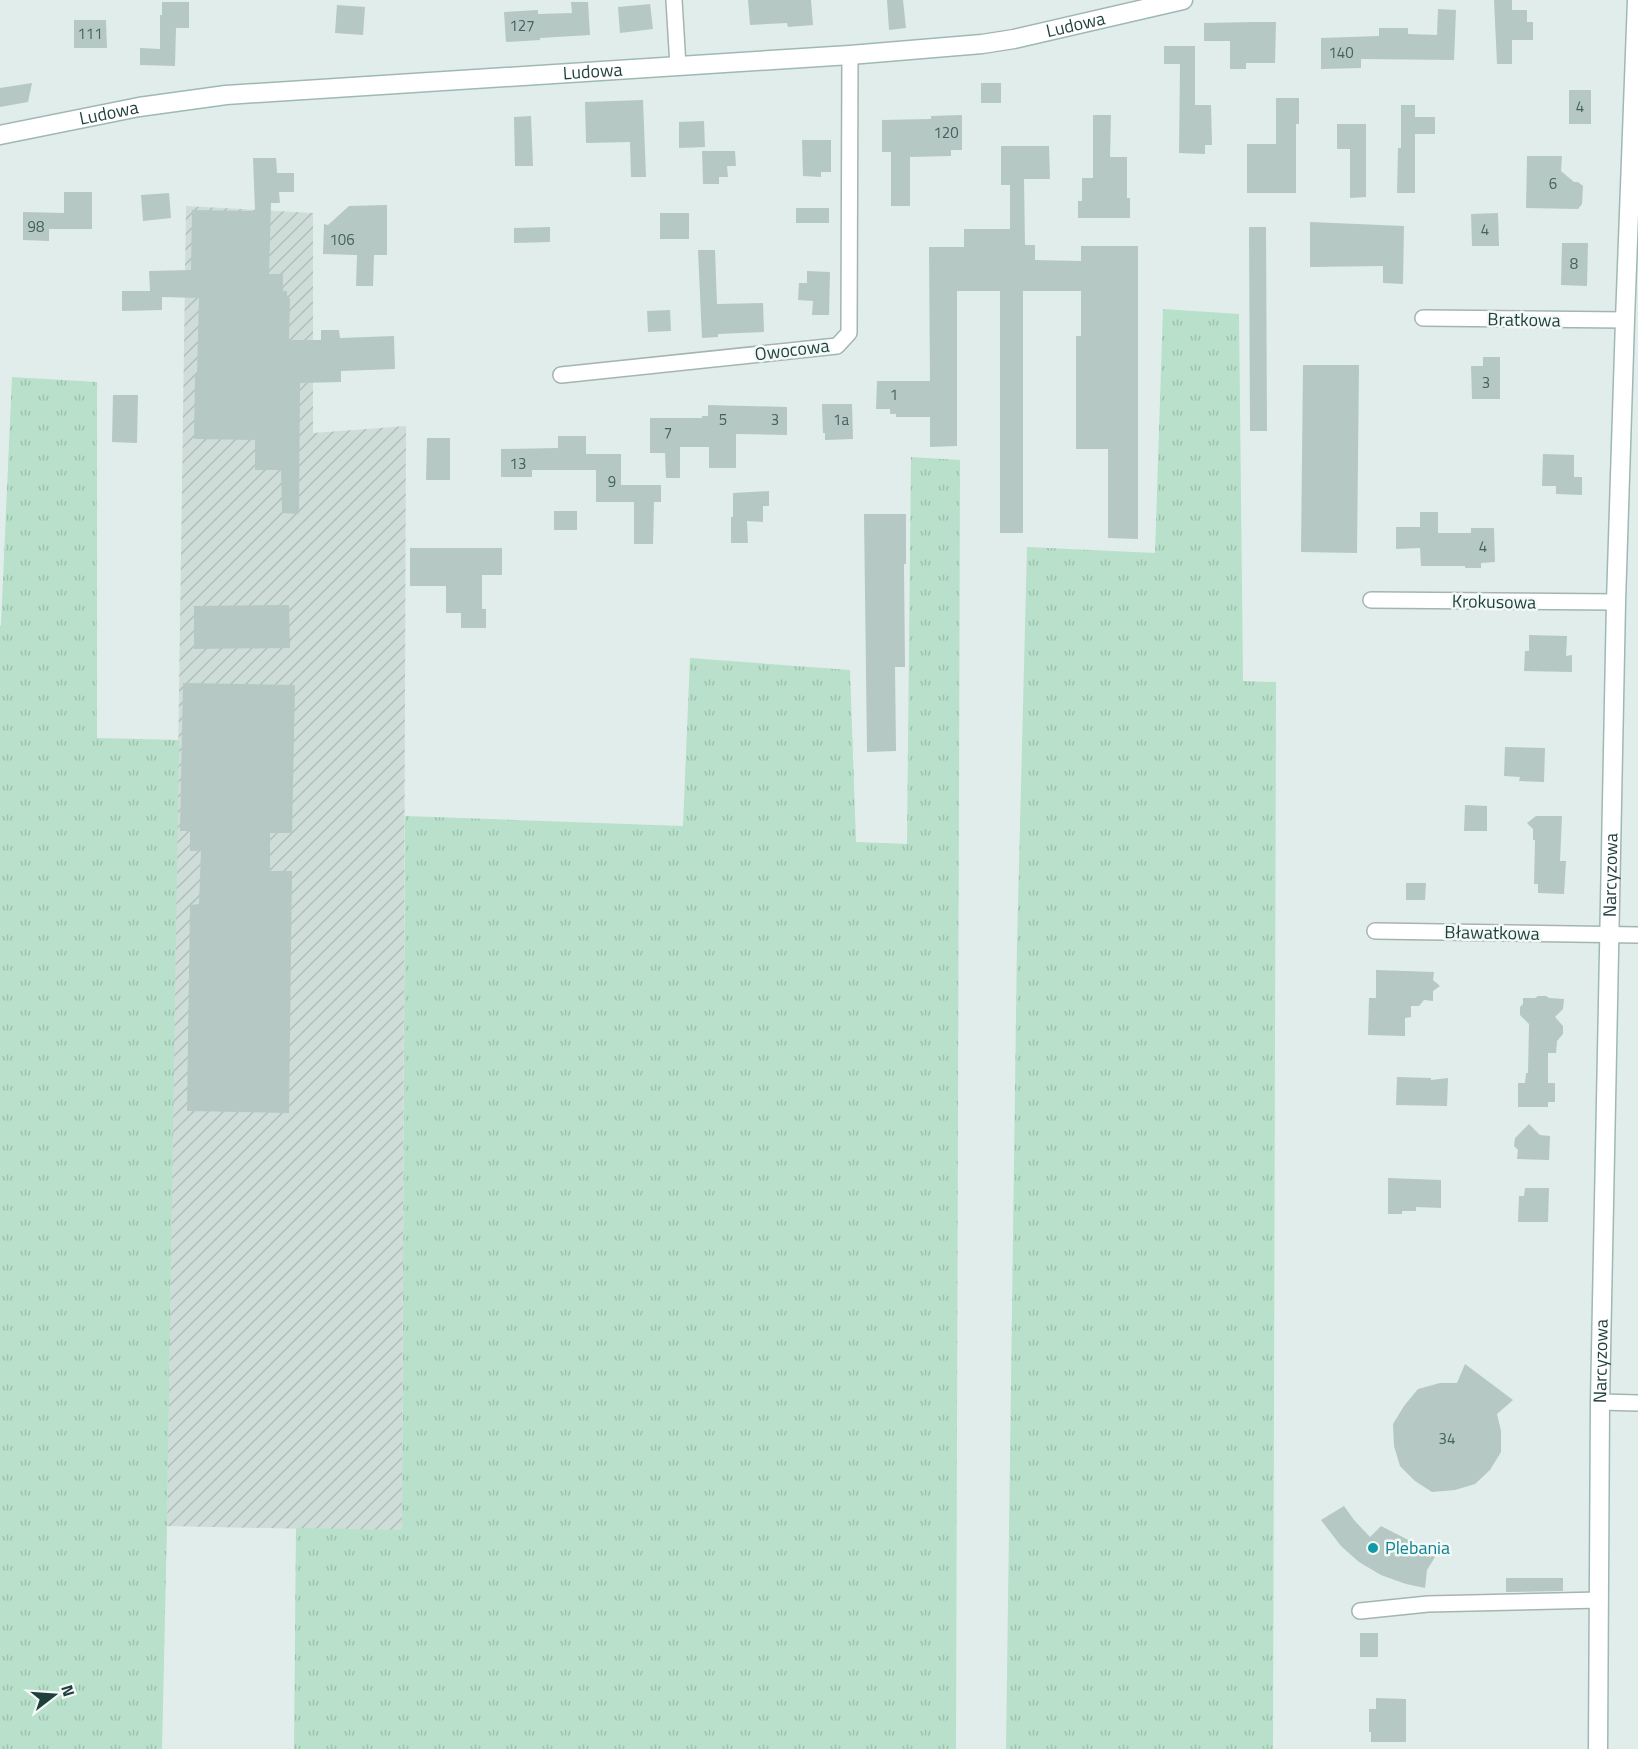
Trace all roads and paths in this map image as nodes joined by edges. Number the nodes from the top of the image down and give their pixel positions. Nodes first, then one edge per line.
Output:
1 (674, 0) edge
2 (1183, 0) edge
3 (1637, 0) edge
4 (850, 56) junction
5 (678, 66) junction
6 (0, 135) edge
7 (1423, 318) dead end
8 (1625, 320) junction
9 (561, 375) dead end
10 (1371, 600) dead end
11 (1616, 602) junction
12 (1375, 932) dead end
13 (1610, 934) junction
14 (1638, 935) edge
15 (1600, 1402) junction
16 (1638, 1403) edge
17 (1600, 1600) junction
18 (1360, 1611) dead end
19 (1599, 1749) edge

1 - 5 street
2 - 4 street, Ludowa
3 - 8 street, Narcyzowa
4 - 5 street, Ludowa
4 - 9 street, Owocowa
5 - 6 street, Ludowa
7 - 8 street, Bratkowa
8 - 11 street, Narcyzowa
10 - 11 street, Krokusowa
11 - 13 street, Narcyzowa
12 - 13 street, Bławatkowa
13 - 14 street, Bławatkowa
13 - 15 street, Narcyzowa
15 - 16 street
15 - 17 street, Narcyzowa
17 - 18 street
17 - 19 street, Narcyzowa

